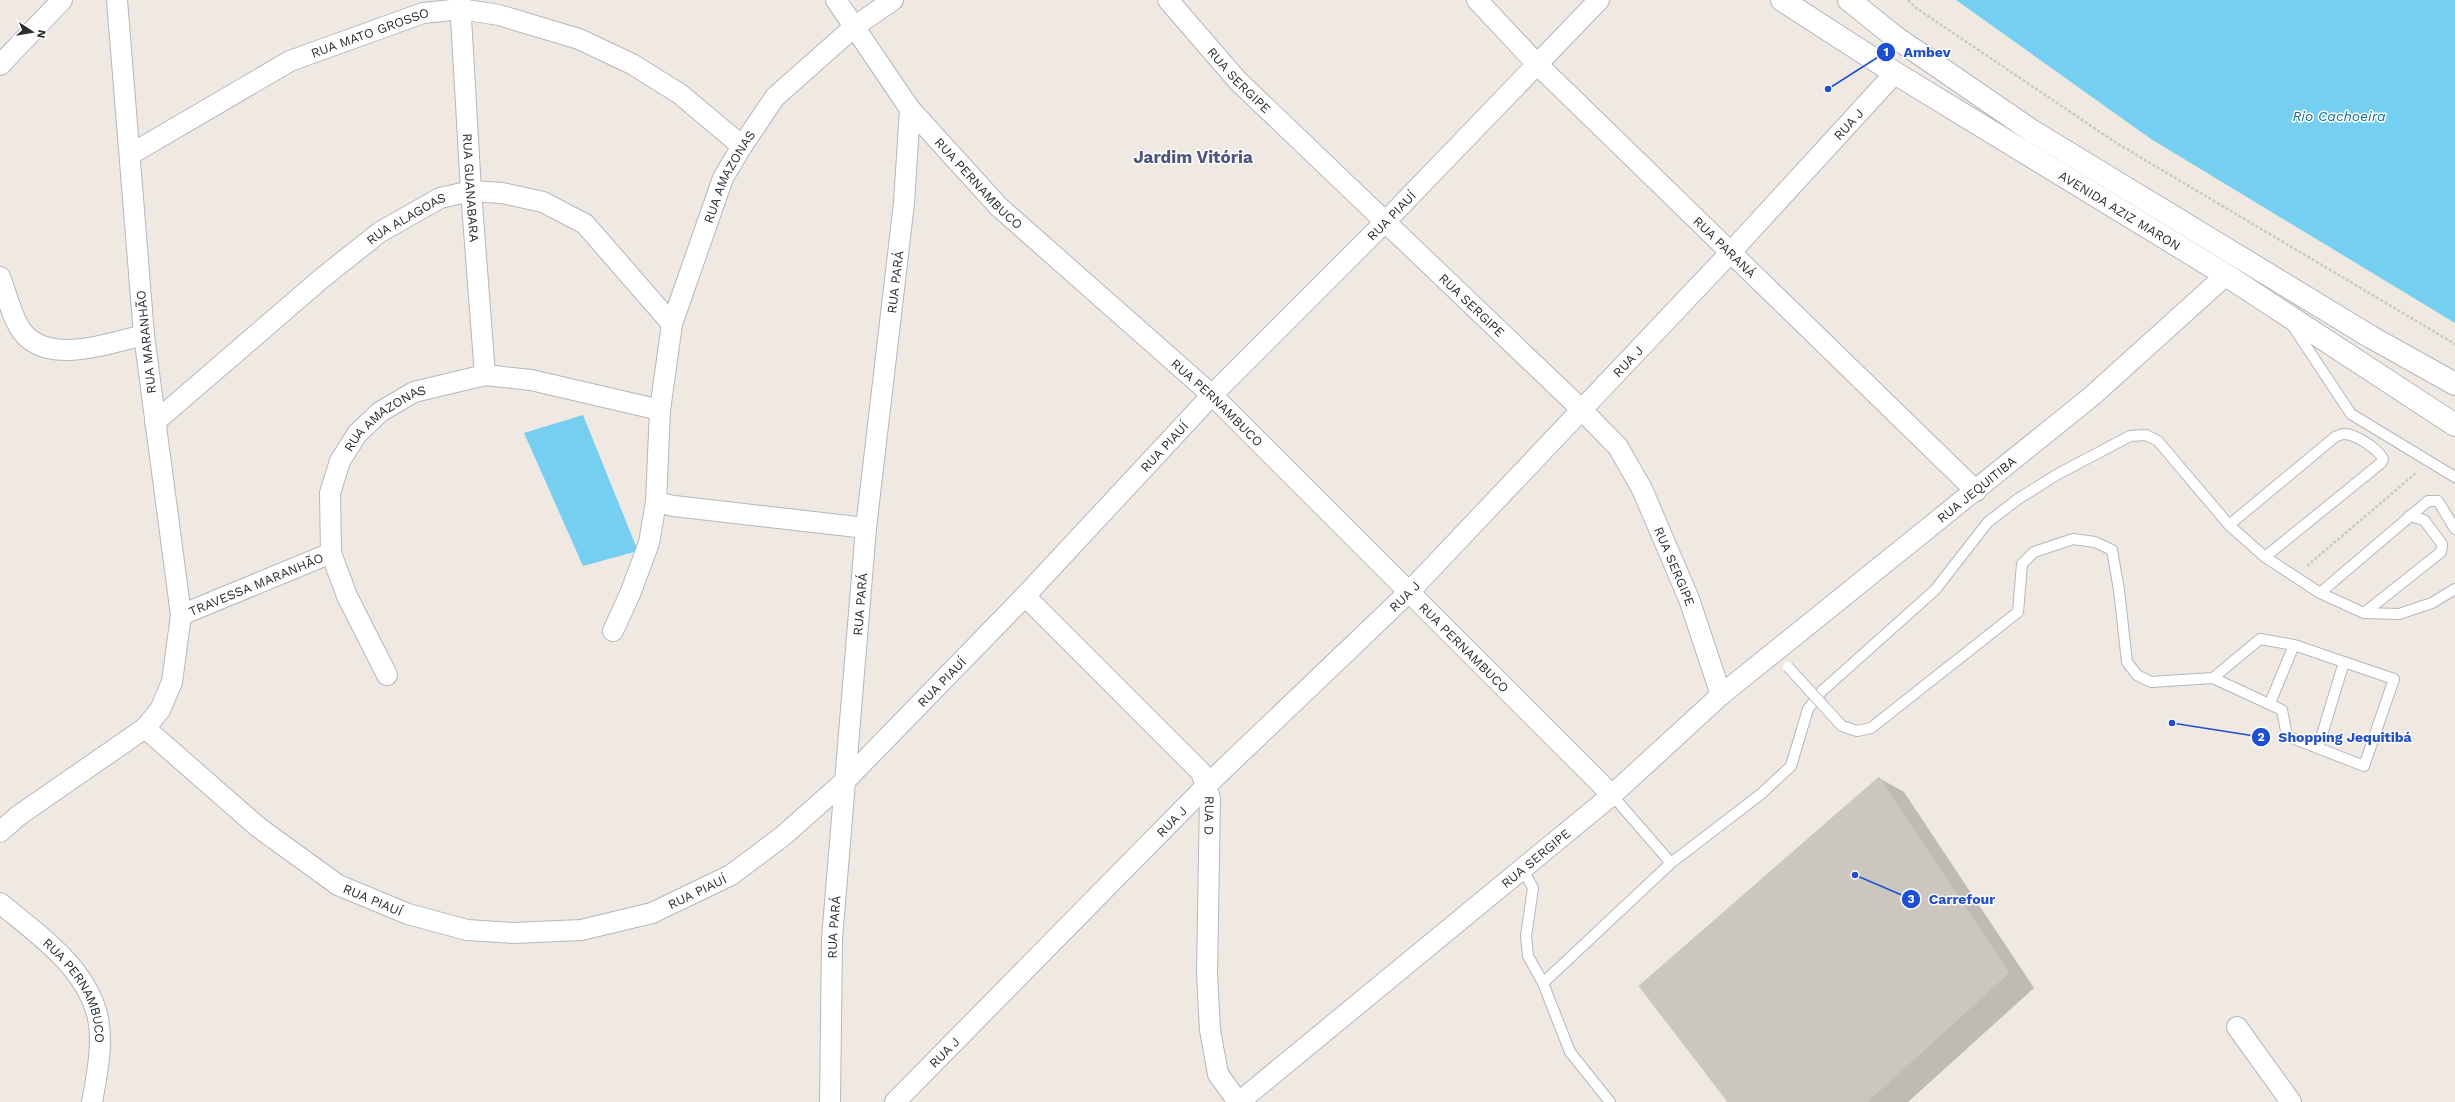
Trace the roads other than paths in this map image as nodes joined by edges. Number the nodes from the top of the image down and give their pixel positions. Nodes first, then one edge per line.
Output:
1 (62, 0) edge
2 (117, 0) edge
3 (836, 0) edge
4 (893, 0) edge
5 (1168, 0) edge
6 (1477, 0) edge
7 (1599, 0) edge
8 (1782, 0) edge
9 (1848, 0) edge
10 (461, 5) edge
11 (854, 27) junction
12 (1537, 64) junction
13 (0, 65) edge
14 (1895, 73) junction
15 (910, 108) junction
16 (742, 146) junction
17 (131, 154) junction
18 (471, 191) junction
19 (1386, 221) junction
20 (1731, 252) junction
21 (2226, 275) junction
22 (0, 277) edge
23 (2284, 313) junction
24 (672, 324) junction
25 (144, 335) junction
26 (485, 375) junction
27 (2455, 384) edge
28 (1212, 395) junction
29 (1581, 409) junction
30 (660, 410) junction
31 (155, 422) junction
32 (2455, 425) edge
33 (2455, 478) edge
34 (1976, 491) junction
35 (656, 502) junction
36 (2409, 516) junction
37 (2229, 525) junction
38 (866, 528) junction
39 (2455, 529) edge
40 (331, 552) junction
41 (2265, 557) junction
42 (2455, 589) edge
43 (1410, 591) junction
44 (2320, 593) junction
45 (1025, 596) junction
46 (2364, 613) junction
47 (181, 615) junction
48 (613, 631) dead end
49 (2294, 645) junction
50 (1775, 652) junction
51 (2344, 662) junction
52 (387, 675) dead end
53 (2213, 678) junction
54 (1721, 695) junction
55 (2270, 703) junction
56 (145, 728) junction
57 (2318, 748) junction
58 (846, 780) junction
59 (1207, 785) junction
60 (1612, 795) junction
61 (0, 832) edge
62 (1672, 864) junction
63 (1522, 868) junction
64 (0, 903) edge
65 (1543, 983) junction
66 (2237, 1027) dead end
67 (92, 1102) edge
68 (830, 1102) edge
69 (895, 1102) edge
70 (1239, 1102) edge
71 (1610, 1102) edge
72 (2291, 1102) edge

1 - 13 street
2 - 17 street, RUA MARANHÃO
3 - 11 street, RUA PERNAMBUCO
4 - 11 street, RUA AMAZONAS
5 - 19 street, RUA SERGIPE
6 - 12 street, RUA PARANÁ
7 - 12 street, RUA PIAUÍ
8 - 14 main road, AVENIDA AZIZ MARON
9 - 27 main road, AVENIDA AZIZ MARON
10 - 16 street, RUA MATO GROSSO
10 - 17 street, RUA MATO GROSSO
10 - 18 street, RUA GUANABARA
11 - 15 street, RUA PERNAMBUCO
11 - 16 street, RUA AMAZONAS
12 - 19 street, RUA PIAUÍ
12 - 20 street, RUA PARANÁ
14 - 20 street, RUA J
14 - 21 main road, AVENIDA AZIZ MARON
15 - 28 street, RUA PERNAMBUCO
15 - 38 street, RUA PARÁ
16 - 24 street, RUA AMAZONAS
17 - 25 street, RUA MARANHÃO
18 - 24 street, RUA ALAGOAS
18 - 26 street, RUA GUANABARA
18 - 31 street, RUA ALAGOAS
19 - 28 street, RUA PIAUÍ
19 - 29 street, RUA SERGIPE
20 - 29 street, RUA J
20 - 34 street, RUA PARANÁ
21 - 23 main road, AVENIDA AZIZ MARON
21 - 34 street, RUA JEQUITIBA
22 - 25 street
23 - 32 main road, AVENIDA AZIZ MARON
23 - 33 lane
24 - 30 street, RUA AMAZONAS
25 - 31 street, RUA MARANHÃO
26 - 30 street, RUA AMAZONAS
26 - 40 street, RUA AMAZONAS
28 - 43 street, RUA PERNAMBUCO
28 - 45 street, RUA PIAUÍ
29 - 43 street, RUA J
29 - 54 street, RUA SERGIPE
30 - 35 street, RUA AMAZONAS
31 - 47 street, RUA MARANHÃO
34 - 50 street, RUA JEQUITIBA
35 - 38 street
35 - 48 street, RUA AMAZONAS
36 - 39 lane
36 - 44 lane
36 - 46 lane
37 - 41 lane
37 - 41 lane
37 - 62 lane
38 - 58 street, RUA PARÁ
40 - 47 street, TRAVESSA MARANHÃO
40 - 52 street, RUA AMAZONAS
41 - 44 lane
42 - 46 lane
43 - 59 street, RUA J
43 - 60 street, RUA PERNAMBUCO
44 - 46 lane
45 - 58 street, RUA PIAUÍ
45 - 59 street, RUA D
47 - 56 street, RUA MARANHÃO
49 - 51 lane
49 - 53 lane
49 - 55 lane
50 - 53 lane, bridge
50 - 54 street, RUA JEQUITIBA
51 - 57 lane
51 - 57 lane
53 - 55 lane
54 - 60 street, RUA SERGIPE
55 - 57 lane
56 - 58 street, RUA PIAUÍ
56 - 61 street, RUA MARANHÃO
58 - 68 street, RUA PARÁ
59 - 69 street, RUA J
59 - 70 street, RUA D
60 - 62 lane
60 - 63 street, RUA SERGIPE
62 - 65 lane
63 - 65 lane
63 - 70 street, RUA SERGIPE
64 - 67 street, RUA PERNAMBUCO
65 - 71 lane
66 - 72 street

